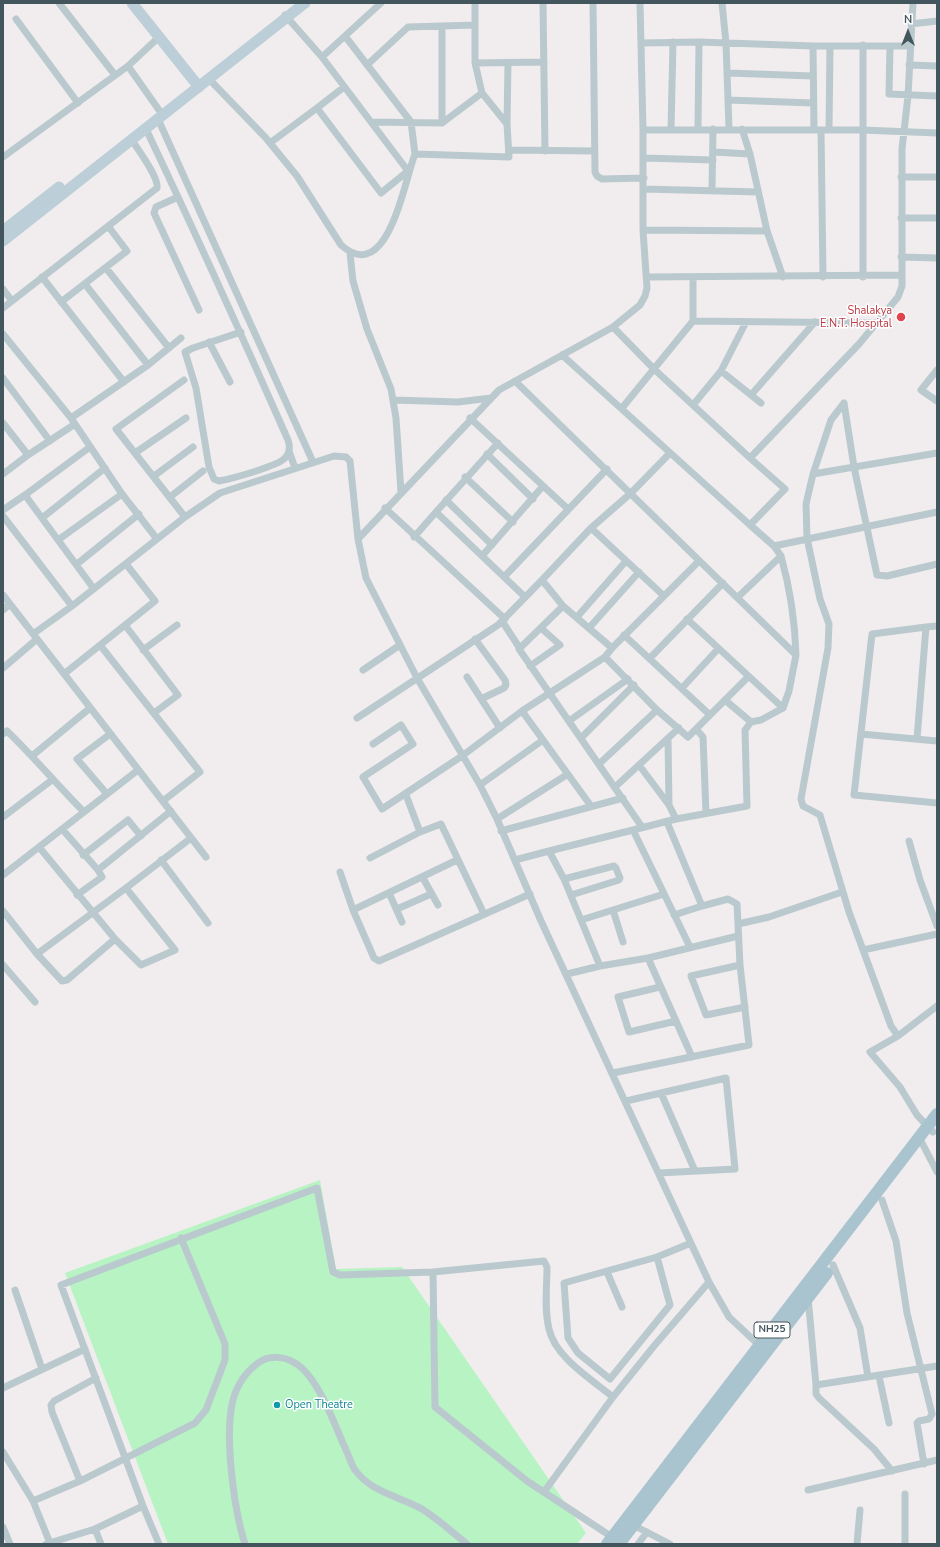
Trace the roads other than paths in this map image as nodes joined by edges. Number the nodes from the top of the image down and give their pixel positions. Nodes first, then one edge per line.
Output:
1 (59, 3) edge
2 (132, 3) edge
3 (296, 3) edge
4 (305, 3) edge
5 (381, 3) edge
6 (475, 3) edge
7 (543, 3) edge
8 (593, 3) edge
9 (640, 3) edge
10 (722, 3) edge
11 (913, 3) edge
12 (285, 16) junction
13 (16, 19) dead end
14 (937, 21) edge
15 (911, 24) junction
16 (475, 25) junction
17 (442, 26) junction
18 (345, 36) junction
19 (159, 37) junction
20 (673, 42) junction
21 (699, 42) junction
22 (641, 43) junction
23 (726, 43) junction
24 (863, 45) junction
25 (813, 46) junction
26 (830, 46) junction
27 (890, 46) junction
28 (910, 46) junction
29 (322, 57) junction
30 (544, 62) junction
31 (475, 63) junction
32 (508, 63) junction
33 (367, 65) junction
34 (909, 65) junction
35 (128, 66) junction
36 (937, 66) edge
37 (728, 74) junction
38 (115, 75) junction
39 (813, 76) junction
40 (210, 79) junction
41 (197, 84) junction
42 (344, 87) junction
43 (482, 93) junction
44 (908, 96) junction
45 (937, 96) edge
46 (728, 100) junction
47 (78, 103) junction
48 (813, 103) junction
49 (317, 108) junction
50 (158, 114) junction
51 (371, 122) junction
52 (411, 122) junction
53 (442, 123) junction
54 (507, 124) junction
55 (146, 129) junction
56 (672, 129) junction
57 (698, 129) junction
58 (712, 129) junction
59 (729, 129) junction
60 (742, 129) junction
61 (643, 130) junction
62 (817, 130) junction
63 (829, 130) junction
64 (862, 130) junction
65 (904, 132) junction
66 (937, 132) edge
67 (132, 140) junction
68 (270, 143) junction
69 (509, 150) junction
70 (545, 151) junction
71 (594, 152) junction
72 (414, 154) junction
73 (750, 154) junction
74 (713, 156) junction
75 (3, 157) edge
76 (643, 158) junction
77 (408, 171) junction
78 (901, 177) junction
79 (937, 177) edge
80 (644, 178) junction
81 (644, 189) junction
82 (712, 189) junction
83 (758, 192) junction
84 (178, 197) junction
85 (901, 218) junction
86 (937, 218) edge
87 (108, 226) junction
88 (643, 230) junction
89 (3, 231) edge
90 (768, 231) junction
91 (3, 241) edge
92 (350, 253) junction
93 (901, 257) junction
94 (937, 258) edge
95 (106, 268) junction
96 (902, 275) junction
97 (42, 277) junction
98 (647, 277) junction
99 (783, 277) junction
100 (823, 277) junction
101 (863, 277) junction
102 (693, 278) junction
103 (85, 284) junction
104 (3, 289) edge
105 (12, 301) junction
106 (61, 302) junction
107 (3, 308) edge
108 (199, 310) dead end
109 (693, 321) junction
110 (746, 322) junction
111 (815, 322) junction
112 (875, 324) junction
113 (613, 327) junction
114 (241, 332) junction
115 (3, 334) edge
116 (181, 338) dead end
117 (10, 342) junction
118 (209, 342) junction
119 (3, 348) edge
120 (169, 348) junction
121 (562, 355) junction
122 (148, 365) junction
123 (654, 369) junction
124 (937, 370) edge
125 (721, 371) junction
126 (3, 378) edge
127 (184, 380) dead end
128 (515, 381) junction
129 (124, 382) junction
130 (230, 382) dead end
131 (751, 395) junction
132 (492, 398) junction
133 (393, 400) junction
134 (937, 401) edge
135 (761, 403) dead end
136 (693, 405) junction
137 (622, 408) junction
138 (186, 418) dead end
139 (470, 418) junction
140 (73, 421) junction
141 (3, 423) edge
142 (50, 441) junction
143 (498, 443) junction
144 (193, 446) dead end
145 (90, 447) junction
146 (289, 451) junction
147 (670, 452) junction
148 (135, 453) junction
149 (937, 453) edge
150 (487, 454) junction
151 (28, 455) junction
152 (750, 458) junction
153 (313, 462) junction
154 (854, 467) junction
155 (105, 468) junction
156 (295, 468) junction
157 (607, 469) junction
158 (4, 471) edge
159 (203, 471) dead end
160 (813, 474) junction
161 (154, 476) junction
162 (465, 477) junction
163 (543, 486) junction
164 (401, 492) junction
165 (631, 493) junction
166 (122, 494) junction
167 (25, 495) junction
168 (170, 497) junction
169 (533, 499) junction
170 (446, 500) junction
171 (386, 508) junction
172 (3, 510) edge
173 (568, 510) junction
174 (436, 512) junction
175 (937, 512) edge
176 (138, 514) junction
177 (3, 516) edge
178 (185, 517) junction
179 (42, 518) junction
180 (513, 522) junction
181 (750, 525) junction
182 (868, 526) junction
183 (591, 528) junction
184 (414, 536) junction
185 (806, 538) junction
186 (158, 539) junction
187 (358, 539) junction
188 (58, 540) junction
189 (492, 545) junction
190 (774, 546) junction
191 (482, 556) junction
192 (780, 556) junction
193 (626, 561) junction
194 (700, 561) junction
195 (77, 564) junction
196 (126, 564) junction
197 (937, 564) edge
198 (639, 572) junction
199 (504, 577) junction
200 (542, 580) junction
201 (723, 583) junction
202 (94, 589) junction
203 (3, 595) edge
204 (664, 596) junction
205 (738, 597) junction
206 (525, 598) junction
207 (10, 604) junction
208 (72, 606) junction
209 (563, 606) junction
210 (3, 610) edge
211 (576, 617) junction
212 (687, 619) junction
213 (503, 620) junction
214 (124, 625) junction
215 (178, 625) dead end
216 (937, 626) edge
217 (926, 627) junction
218 (541, 628) junction
219 (589, 628) junction
220 (624, 635) junction
221 (35, 637) junction
222 (475, 639) junction
223 (100, 645) junction
224 (400, 645) junction
225 (519, 648) junction
226 (612, 648) junction
227 (718, 649) junction
228 (143, 650) junction
229 (796, 655) junction
230 (605, 657) junction
231 (650, 658) junction
232 (530, 666) junction
233 (3, 668) edge
234 (363, 670) dead end
235 (64, 674) junction
236 (467, 677) dead end
237 (748, 677) junction
238 (417, 678) junction
239 (628, 679) junction
240 (634, 685) junction
241 (682, 688) junction
242 (548, 694) junction
243 (482, 700) junction
244 (726, 700) junction
245 (90, 708) junction
246 (783, 708) junction
247 (658, 710) junction
248 (522, 711) junction
249 (154, 713) junction
250 (710, 715) junction
251 (357, 718) dead end
252 (569, 721) junction
253 (751, 722) junction
254 (500, 728) junction
255 (679, 728) junction
256 (696, 729) junction
257 (3, 734) edge
258 (110, 734) junction
259 (861, 734) junction
260 (581, 738) junction
261 (668, 739) junction
262 (917, 739) junction
263 (544, 740) junction
264 (937, 741) edge
265 (373, 744) dead end
266 (32, 756) junction
267 (462, 756) junction
268 (599, 764) junction
269 (638, 765) junction
270 (138, 770) junction
271 (568, 774) junction
272 (52, 780) junction
273 (480, 785) junction
274 (615, 787) junction
275 (107, 794) junction
276 (406, 795) junction
277 (623, 798) junction
278 (163, 801) junction
279 (937, 803) edge
280 (669, 805) junction
281 (591, 806) junction
282 (171, 811) junction
283 (84, 812) junction
284 (706, 813) junction
285 (3, 817) edge
286 (497, 819) junction
287 (676, 819) junction
288 (667, 822) junction
289 (642, 827) junction
290 (62, 829) junction
291 (501, 830) junction
292 (633, 830) junction
293 (420, 832) junction
294 (141, 836) junction
295 (191, 838) junction
296 (909, 841) dead end
297 (39, 848) junction
298 (549, 852) junction
299 (83, 855) junction
300 (206, 857) dead end
301 (370, 858) dead end
302 (161, 860) junction
303 (457, 860) junction
304 (515, 860) junction
305 (98, 870) junction
306 (340, 872) dead end
307 (3, 875) edge
308 (423, 878) junction
309 (564, 879) junction
310 (126, 888) junction
311 (842, 892) junction
312 (389, 893) junction
313 (431, 894) junction
314 (530, 894) junction
315 (664, 894) junction
316 (77, 895) junction
317 (571, 895) junction
318 (438, 905) dead end
319 (702, 906) junction
320 (397, 909) junction
321 (353, 910) junction
322 (613, 910) junction
323 (3, 911) edge
324 (92, 913) junction
325 (484, 914) junction
326 (674, 915) junction
327 (581, 920) junction
328 (402, 922) dead end
329 (208, 923) dead end
330 (738, 924) junction
331 (937, 926) edge
332 (937, 934) edge
333 (738, 936) junction
334 (115, 939) junction
335 (623, 942) dead end
336 (690, 947) junction
337 (863, 950) junction
338 (37, 954) junction
339 (648, 958) junction
340 (3, 964) edge
341 (740, 965) junction
342 (600, 966) junction
343 (567, 974) junction
344 (660, 987) junction
345 (35, 1002) dead end
346 (937, 1006) edge
347 (745, 1007) junction
348 (676, 1021) junction
349 (898, 1036) junction
350 (692, 1057) junction
351 (613, 1072) junction
352 (661, 1093) junction
353 (626, 1101) junction
354 (937, 1114) edge
355 (932, 1128) edge
356 (921, 1140) junction
357 (695, 1171) junction
358 (937, 1172) edge
359 (658, 1173) junction
360 (882, 1200) junction
361 (181, 1238) junction
362 (691, 1243) junction
363 (658, 1257) junction
364 (833, 1265) junction
365 (433, 1272) junction
366 (607, 1272) junction
367 (710, 1282) junction
368 (15, 1290) dead end
369 (808, 1297) junction
370 (622, 1307) dead end
371 (764, 1348) junction
372 (85, 1349) junction
373 (937, 1366) edge
374 (42, 1369) junction
375 (920, 1370) junction
376 (879, 1376) junction
377 (96, 1378) junction
378 (868, 1378) junction
379 (816, 1385) junction
380 (3, 1388) edge
381 (613, 1397) junction
382 (889, 1423) dead end
383 (3, 1452) edge
384 (126, 1458) junction
385 (937, 1460) edge
386 (6, 1463) edge
387 (924, 1464) junction
388 (892, 1472) junction
389 (80, 1481) junction
390 (808, 1490) dead end
391 (544, 1492) junction
392 (905, 1494) dead end
393 (33, 1501) junction
394 (143, 1506) junction
395 (860, 1510) dead end
396 (633, 1525) junction
397 (3, 1527) edge
398 (95, 1529) junction
399 (647, 1532) junction
400 (613, 1542) edge
401 (48, 1543) edge
402 (10, 1544) edge
403 (101, 1544) edge
404 (159, 1544) edge
405 (245, 1544) edge
406 (467, 1544) edge
407 (638, 1544) edge
408 (670, 1544) edge
409 (856, 1544) edge
410 (904, 1544) edge

1 - 38 street
2 - 19 street
3 - 12 street
4 - 12 street
5 - 18 street
6 - 16 street
7 - 30 street
8 - 71 street
9 - 22 street
10 - 23 street
11 - 15 street
12 - 29 street
12 - 40 street
12 - 41 street
13 - 47 street
14 - 15 street
15 - 28 street
16 - 17 street
16 - 31 street
17 - 33 street
17 - 53 street
18 - 29 street
18 - 33 street
19 - 35 street
19 - 41 street
20 - 21 street
20 - 22 street
20 - 56 street
21 - 23 street
21 - 57 street
22 - 61 street
23 - 25 street
23 - 37 street
24 - 26 street
24 - 27 street
24 - 64 street
25 - 26 street
25 - 39 street
26 - 63 street
27 - 28 street
27 - 44 street
28 - 34 street
29 - 42 street
30 - 32 street
30 - 70 street
31 - 32 street
31 - 43 street
32 - 54 street
33 - 52 street
34 - 36 street
34 - 44 street
35 - 38 street
35 - 50 street
37 - 39 street
37 - 46 street
38 - 47 street
39 - 48 street
40 - 41 street
40 - 68 street
41 - 50 street
42 - 49 street
42 - 51 street
43 - 53 street
43 - 54 street
44 - 45 street
44 - 65 street
46 - 48 street
46 - 59 street
47 - 75 street
48 - 62 street
49 - 68 street
49 - 77 street
50 - 55 street
50 - 89 street
50 - 153 street
51 - 52 street
51 - 77 street
52 - 53 street
52 - 72 street
54 - 69 street
55 - 67 street
55 - 84 street
56 - 57 street
56 - 61 street
57 - 58 street
58 - 59 street
58 - 74 street
59 - 60 street
60 - 62 street
60 - 73 street
61 - 76 street
62 - 63 street
62 - 100 street
63 - 64 street
64 - 65 street
64 - 101 street
65 - 66 street
65 - 78 street
67 - 87 street
67 - 91 street
68 - 92 street
69 - 70 street
69 - 72 street
70 - 71 street
71 - 80 street
72 - 77 street
73 - 74 street
73 - 83 street
74 - 76 street
74 - 82 street
76 - 80 street
77 - 92 street
78 - 79 street
78 - 85 street
80 - 81 street
81 - 82 street
81 - 88 street
82 - 83 street
83 - 90 street
84 - 108 street
84 - 114 street
85 - 86 street
85 - 93 street
87 - 95 street
87 - 97 street
88 - 90 street
88 - 98 street
90 - 99 street
92 - 133 street
93 - 94 street
93 - 96 street
95 - 103 street
95 - 120 street
96 - 101 street
96 - 112 street
97 - 105 street
97 - 106 street
98 - 102 street
98 - 113 street
99 - 100 street
99 - 102 street
100 - 101 street
102 - 109 street
103 - 106 street
103 - 122 street
104 - 105 street
105 - 107 street
106 - 129 street
109 - 110 street
109 - 123 street
110 - 111 street
110 - 125 street
111 - 112 street
111 - 131 street
112 - 152 street
113 - 121 street
113 - 123 street
114 - 118 street
114 - 146 street
115 - 117 street
116 - 120 street
117 - 119 street
117 - 140 street
118 - 130 street
118 - 146 street
120 - 122 street
121 - 128 street
121 - 137 street
122 - 129 street
123 - 136 street
123 - 137 street
124 - 134 street
125 - 131 street
125 - 136 street
126 - 142 street
127 - 148 street
128 - 132 street
128 - 157 street
129 - 140 street
131 - 135 street
132 - 133 street
132 - 139 street
133 - 164 street
136 - 152 street
137 - 147 street
138 - 148 street
139 - 143 street
139 - 164 street
140 - 142 street
140 - 145 street
141 - 151 street
142 - 151 street
143 - 150 street
143 - 163 street
144 - 161 street
145 - 155 street
145 - 167 street
146 - 156 street
147 - 165 street
147 - 181 street
148 - 161 street
149 - 154 street
150 - 162 street
150 - 169 street
151 - 158 street
152 - 181 street
153 - 156 street
153 - 187 street
154 - 160 street
154 - 160 street
154 - 182 street
155 - 166 street
155 - 179 street
156 - 178 street
157 - 165 street
157 - 173 street
159 - 168 street
160 - 185 street
161 - 168 street
162 - 170 street
162 - 180 street
163 - 169 street
163 - 173 street
164 - 171 street
165 - 183 street
165 - 194 street
166 - 176 street
166 - 188 street
167 - 172 street
167 - 179 street
168 - 178 street
169 - 180 street
170 - 174 street
170 - 189 street
171 - 184 street
171 - 187 street
173 - 199 street
174 - 184 street
174 - 191 street
175 - 182 street
176 - 186 street
176 - 195 street
177 - 208 street
178 - 186 street
179 - 188 street
180 - 189 street
181 - 190 street
182 - 185 street
182 - 197 street
183 - 193 street
183 - 200 street
184 - 213 street
185 - 190 street
185 - 311 street
186 - 196 street
187 - 224 street
188 - 195 street
189 - 191 street
190 - 192 street
191 - 199 street
192 - 205 street
192 - 229 street
193 - 198 street
193 - 211 street
194 - 201 street
194 - 204 street
195 - 202 street
196 - 202 street
196 - 214 street
198 - 204 street
198 - 219 street
199 - 206 street
200 - 206 street
200 - 209 street
201 - 205 street
201 - 212 street
202 - 208 street
203 - 207 street
204 - 220 street
205 - 229 street
206 - 213 street
207 - 210 street
207 - 221 street
208 - 221 street
209 - 211 street
209 - 218 street
211 - 219 street
212 - 227 street
212 - 231 street
213 - 222 street
213 - 225 street
214 - 223 street
214 - 228 street
215 - 228 street
216 - 217 street
217 - 259 street
217 - 262 street
218 - 225 street
218 - 232 street
219 - 226 street
220 - 226 street
220 - 231 street
221 - 233 street
221 - 235 street
222 - 238 street
222 - 243 street
223 - 235 street
223 - 249 street
224 - 234 street
224 - 238 street
225 - 232 street
226 - 230 street
227 - 237 street
227 - 241 street
228 - 249 street
229 - 246 street
230 - 239 street
230 - 242 street
231 - 241 street
232 - 242 street
235 - 245 street
236 - 243 street
237 - 244 street
237 - 246 street
238 - 251 street
238 - 267 street
239 - 240 street
239 - 252 street
240 - 247 street
240 - 260 street
241 - 250 street
242 - 248 street
242 - 252 street
243 - 254 street
244 - 250 street
244 - 253 street
245 - 258 street
245 - 266 street
246 - 253 street
247 - 255 street
247 - 268 street
248 - 254 street
248 - 263 street
249 - 278 street
250 - 256 street
252 - 260 street
253 - 284 street
254 - 267 street
255 - 256 street
255 - 261 street
256 - 284 street
257 - 266 street
258 - 270 street
258 - 275 street
259 - 262 street
259 - 279 street
260 - 268 street
261 - 269 street
261 - 280 street
262 - 264 street
263 - 271 street
263 - 273 street
265 - 276 street
266 - 272 street
267 - 273 street
267 - 276 street
268 - 274 street
269 - 274 street
269 - 280 street
270 - 275 street
270 - 278 street
271 - 281 street
271 - 286 street
272 - 283 street
272 - 285 street
273 - 286 street
274 - 277 street
275 - 283 street
276 - 293 street
277 - 281 street
277 - 289 street
278 - 282 street
280 - 287 street
281 - 291 street
282 - 294 street
282 - 295 street
283 - 290 street
284 - 287 street
286 - 291 street
287 - 288 street
288 - 289 street
288 - 319 street
289 - 292 street
290 - 297 street
290 - 299 street
291 - 304 street
292 - 298 street
292 - 315 street
293 - 301 street
293 - 303 street
294 - 299 street
294 - 305 street
295 - 300 street
295 - 302 street
296 - 331 street
297 - 307 street
297 - 316 street
298 - 304 street
298 - 309 street
299 - 305 street
302 - 310 street
302 - 329 street
303 - 308 street
303 - 325 street
304 - 314 street
305 - 316 street
306 - 321 street
308 - 312 street
308 - 313 street
309 - 317 street
309 - 317 street
310 - 324 street
310 - 334 street
311 - 330 street
311 - 337 street
312 - 320 street
312 - 321 street
313 - 318 street
313 - 320 street
314 - 325 street
314 - 343 street
315 - 322 street
315 - 326 street
316 - 324 street
317 - 327 street
319 - 326 street
319 - 330 street
320 - 328 street
321 - 325 street
322 - 327 street
322 - 335 street
323 - 338 street
324 - 334 street
324 - 338 street
326 - 336 street
327 - 342 street
330 - 333 street
332 - 337 street
333 - 336 street
333 - 341 street
334 - 338 street
336 - 339 street
337 - 349 street
339 - 342 street
339 - 344 street
340 - 345 street
341 - 347 street
341 - 347 street
342 - 343 street
343 - 351 street
344 - 348 street
344 - 348 street
346 - 349 street
347 - 350 street
348 - 350 street
349 - 355 street
350 - 351 street
351 - 353 street
352 - 353 street
352 - 357 street
352 - 357 street
353 - 359 street
354 - 355 main road, NH25
355 - 356 main road, NH25
356 - 358 street
356 - 360 main road, NH25
356 - 371 main road, NH25
357 - 359 street
359 - 362 street
360 - 364 main road, NH25
360 - 375 street
361 - 365 street
361 - 372 street
361 - 384 street
362 - 363 street
362 - 367 street
363 - 366 street
363 - 366 street
364 - 369 main road, NH25
364 - 378 street
365 - 381 street
365 - 391 street
366 - 370 street
367 - 371 street
367 - 381 street
368 - 374 street
369 - 371 main road, NH25
369 - 379 street
371 - 396 main road, NH25
371 - 400 main road, NH25
372 - 374 street
372 - 377 street
373 - 375 street
374 - 380 street
375 - 376 street
375 - 387 street
376 - 378 street
376 - 382 street
377 - 384 street
377 - 389 street
378 - 379 street
379 - 388 street
381 - 391 street
383 - 386 street
384 - 389 street
384 - 394 street
385 - 387 street
386 - 393 street
387 - 388 street
388 - 390 street
389 - 393 street
391 - 400 street
392 - 410 street
393 - 401 street
394 - 398 street
394 - 404 street
395 - 409 street
396 - 399 street
396 - 400 main road, NH25
397 - 402 street
398 - 401 street
398 - 403 street
399 - 407 street
399 - 408 street
405 - 406 street

